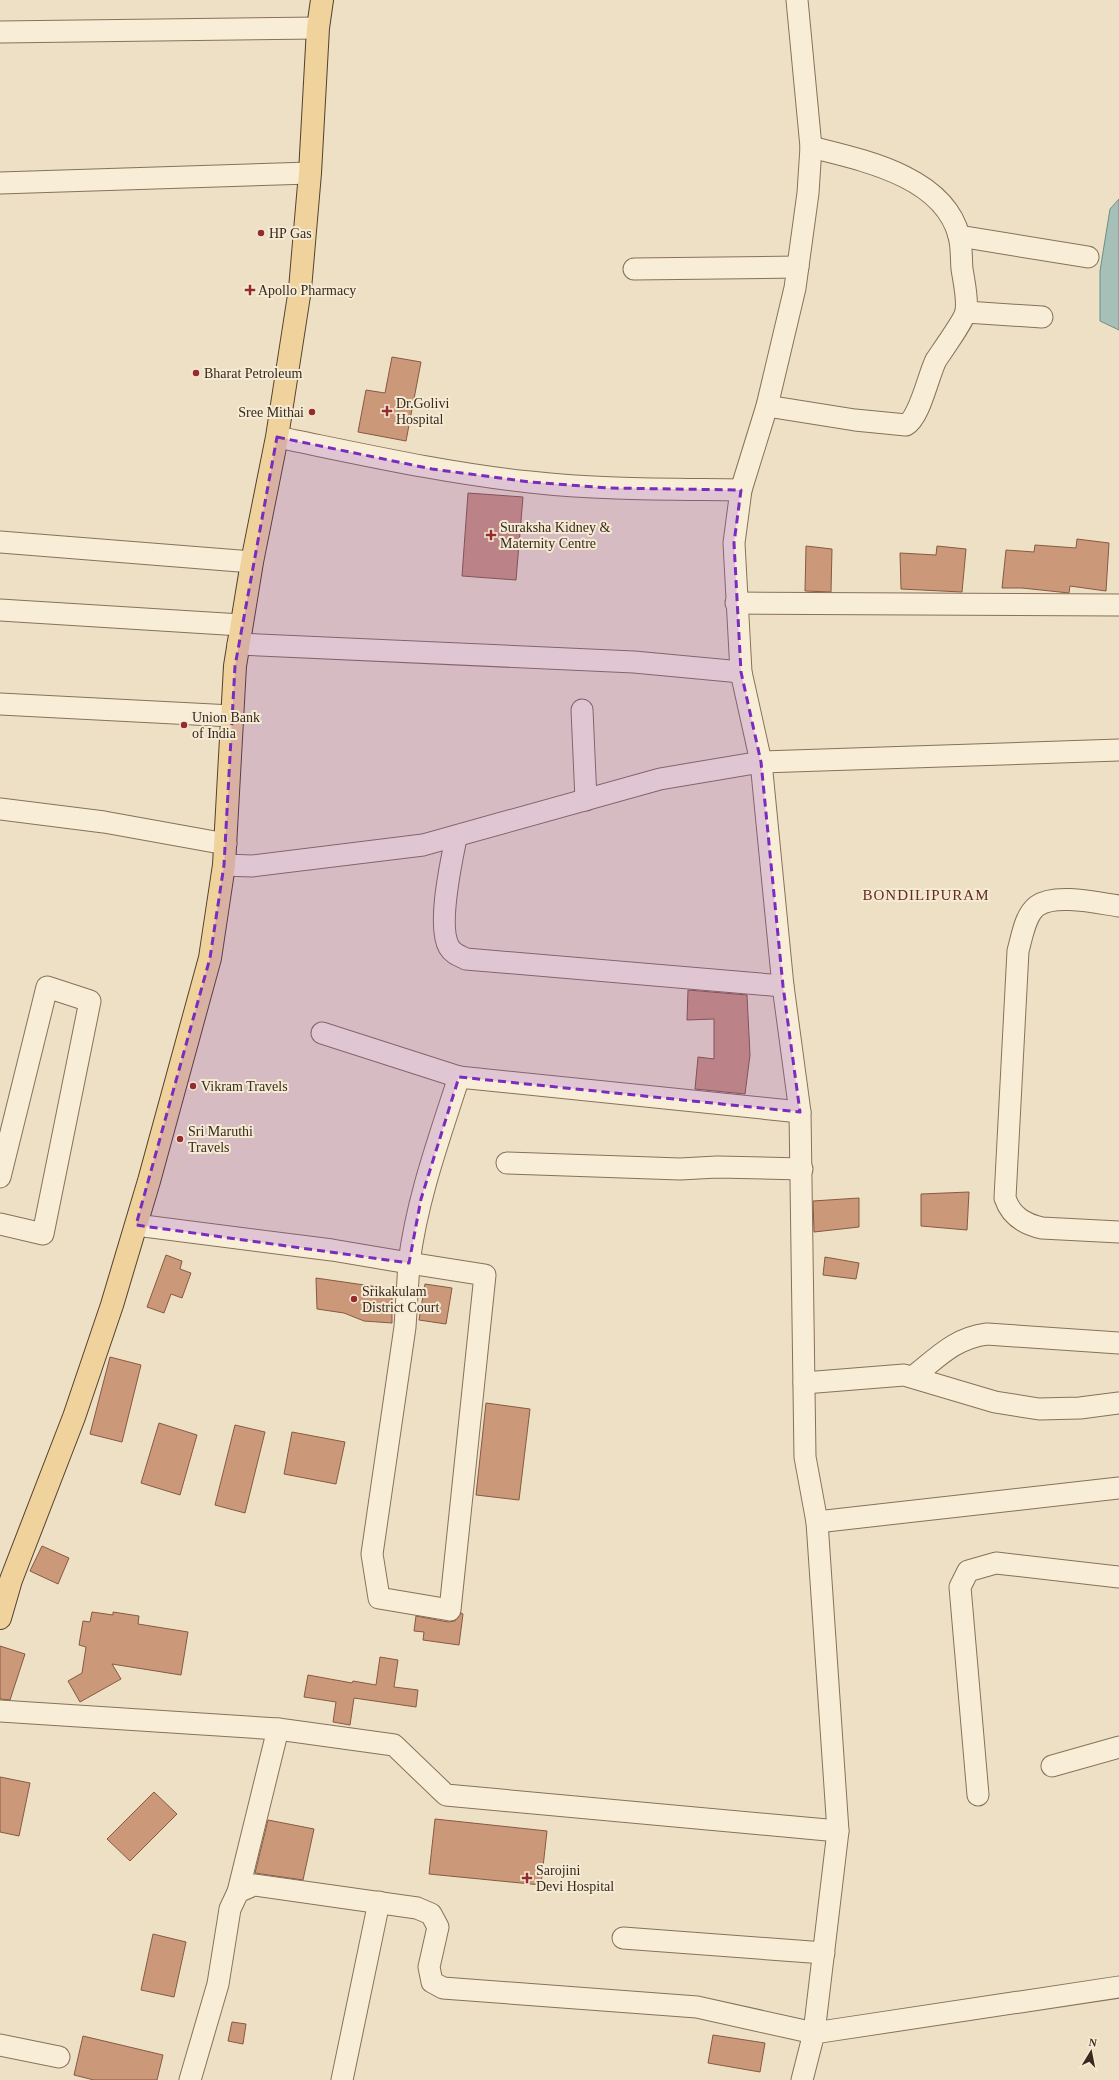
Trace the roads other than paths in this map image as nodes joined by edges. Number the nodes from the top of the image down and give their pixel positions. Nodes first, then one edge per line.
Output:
1 (322, 0) edge
2 (797, 0) edge
3 (318, 28) junction
4 (0, 32) edge
5 (811, 147) junction
6 (310, 173) junction
7 (0, 183) edge
8 (959, 236) junction
9 (1088, 257) dead end
10 (798, 267) junction
11 (634, 269) dead end
12 (966, 312) junction
13 (1042, 317) dead end
14 (767, 406) junction
15 (277, 437) junction
16 (741, 490) junction
17 (0, 542) edge
18 (252, 562) junction
19 (736, 603) junction
20 (1119, 606) edge
21 (0, 610) edge
22 (240, 635) junction
23 (741, 672) junction
24 (0, 704) edge
25 (582, 710) dead end
26 (232, 716) junction
27 (1119, 750) edge
28 (761, 762) junction
29 (586, 800) junction
30 (0, 809) edge
31 (456, 838) junction
32 (225, 854) junction
33 (1119, 906) edge
34 (783, 986) junction
35 (322, 1033) dead end
36 (459, 1078) junction
37 (800, 1112) junction
38 (507, 1163) dead end
39 (802, 1169) junction
40 (0, 1177) edge
41 (0, 1224) edge
42 (136, 1225) junction
43 (1119, 1232) edge
44 (409, 1263) junction
45 (1119, 1343) edge
46 (914, 1376) junction
47 (804, 1383) junction
48 (1119, 1403) edge
49 (1119, 1488) edge
50 (817, 1522) junction
51 (1119, 1577) edge
52 (1, 1612) edge
53 (0, 1711) edge
54 (278, 1729) junction
55 (1119, 1747) edge
56 (1052, 1766) dead end
57 (978, 1795) dead end
58 (838, 1831) junction
59 (238, 1892) junction
60 (379, 1902) junction
61 (624, 1938) dead end
62 (824, 1953) junction
63 (1119, 1987) edge
64 (814, 2032) junction
65 (0, 2045) edge
66 (59, 2057) dead end
67 (190, 2080) edge
68 (342, 2080) edge
69 (802, 2080) edge

1 - 3 main road
2 - 5 street
3 - 4 street
3 - 6 main road
5 - 8 street
5 - 10 street
6 - 7 street
6 - 15 main road
8 - 9 street
8 - 12 street
10 - 11 street
10 - 14 street
12 - 13 street
12 - 14 street
14 - 16 street
15 - 16 street
15 - 18 main road
16 - 19 street
17 - 18 street
18 - 22 main road
19 - 20 street
19 - 23 street
21 - 22 street
22 - 23 street
22 - 26 main road
23 - 28 street
24 - 26 street
25 - 29 street
26 - 32 main road
27 - 28 street
28 - 29 street
28 - 34 street
29 - 31 street
30 - 32 street
31 - 32 street
31 - 34 street
32 - 42 main road
33 - 43 street
34 - 37 street
35 - 36 street
36 - 37 street
36 - 44 street
37 - 39 street
38 - 39 street
39 - 47 street
40 - 41 street
42 - 44 street
42 - 52 main road
44 - 44 street
45 - 46 street
46 - 47 street
46 - 48 street
47 - 50 street
49 - 50 street
50 - 58 street
51 - 57 street
53 - 54 street
54 - 58 street
54 - 59 street
55 - 56 street
58 - 62 street
59 - 60 street
59 - 67 street
60 - 64 street
60 - 68 street
61 - 62 street
62 - 64 street
63 - 64 street
64 - 69 street
65 - 66 street

